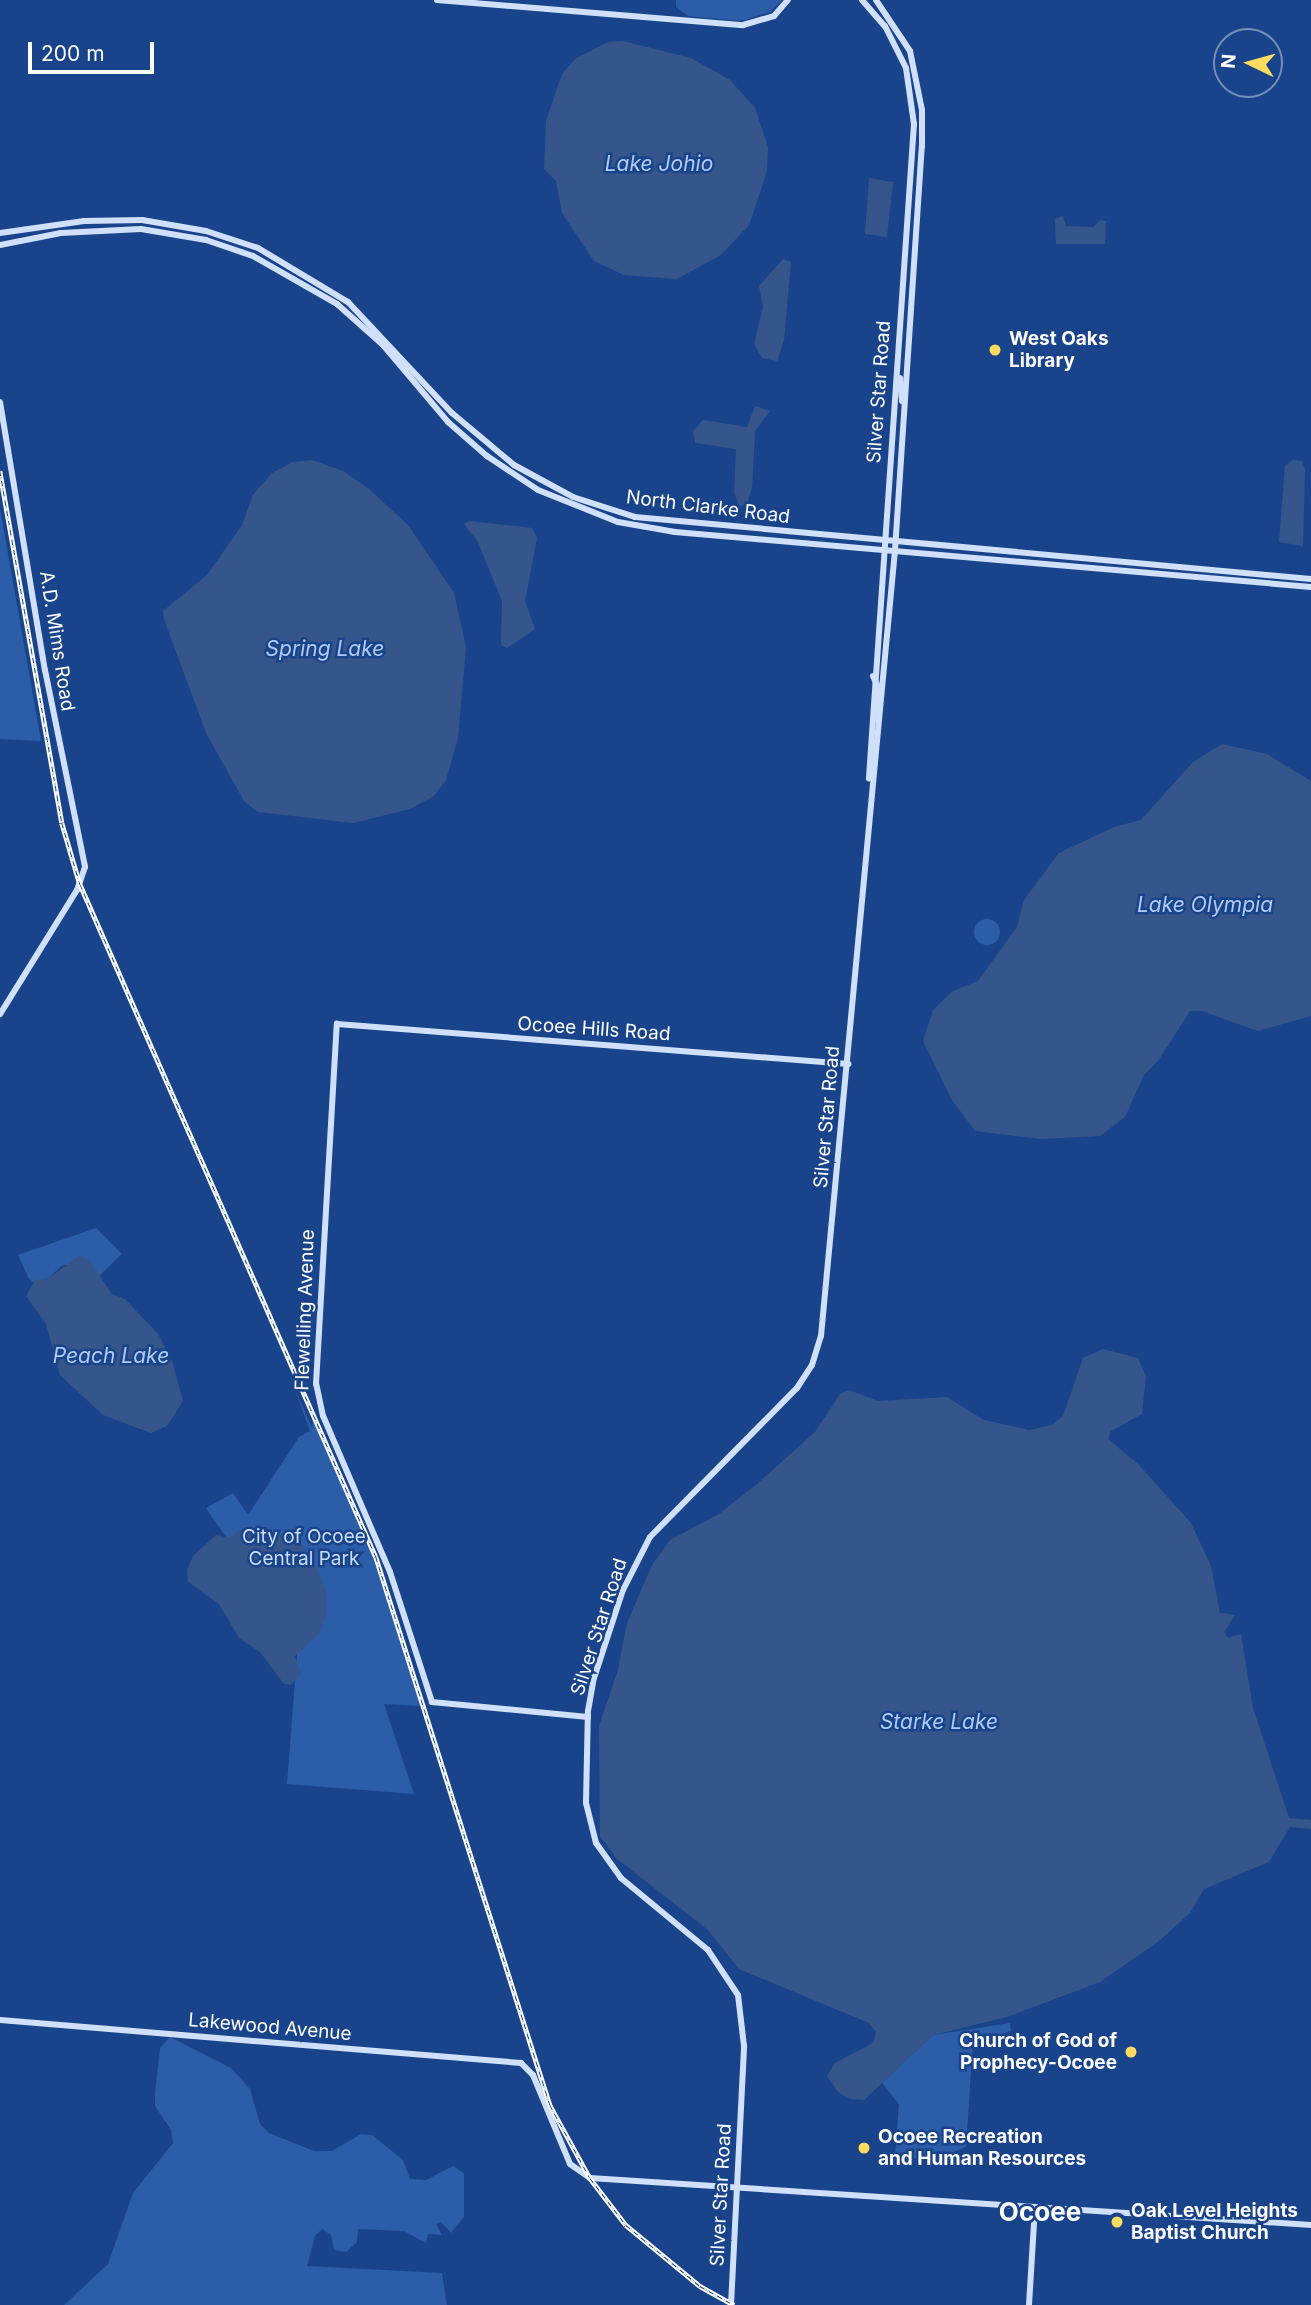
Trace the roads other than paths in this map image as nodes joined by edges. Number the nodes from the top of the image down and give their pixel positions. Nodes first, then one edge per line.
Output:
1 (437, 0) edge
2 (788, 0) edge
3 (862, 0) edge
4 (876, 0) edge
5 (912, 100) junction
6 (911, 168) junction
7 (920, 169) junction
8 (915, 229) junction
9 (0, 233) edge
10 (0, 244) edge
11 (900, 324) junction
12 (0, 401) edge
13 (904, 403) junction
14 (884, 541) junction
15 (896, 542) junction
16 (883, 549) junction
17 (895, 550) junction
18 (999, 551) junction
19 (998, 559) junction
20 (1214, 570) junction
21 (1212, 579) junction
22 (1311, 579) edge
23 (1311, 587) edge
24 (877, 622) junction
25 (873, 676) junction
26 (883, 676) junction
27 (877, 735) junction
28 (870, 801) junction
29 (0, 1014) edge
30 (337, 1024) joint
31 (848, 1064) junction
32 (588, 1717) junction
33 (0, 2020) edge
34 (737, 2189) junction
35 (1035, 2207) junction
36 (1311, 2225) edge
37 (731, 2305) edge
38 (1029, 2305) edge

1 - 2 street
3 - 5 street, Silver Star Road
4 - 7 street, Silver Star Road
5 - 6 street, Silver Star Road
5 - 7 street
6 - 8 street
6 - 11 street, Silver Star Road
7 - 8 street, Silver Star Road
8 - 13 street, Silver Star Road
9 - 14 street, North Clarke Road
10 - 16 street, North Clarke Road
11 - 13 street
11 - 14 street, Silver Star Road
12 - 29 street, A.D. Mims Road
13 - 15 street, Silver Star Road
14 - 15 street, North Clarke Road
14 - 16 street, Silver Star Road
15 - 17 street, Silver Star Road
15 - 18 street, North Clarke Road
16 - 17 street, North Clarke Road
16 - 24 street, Silver Star Road
17 - 19 street, North Clarke Road
17 - 26 street, Silver Star Road
18 - 19 street
18 - 20 street, North Clarke Road
19 - 21 street, North Clarke Road
20 - 21 street
20 - 22 street, North Clarke Road
21 - 23 street, North Clarke Road
24 - 25 street, Silver Star Road
24 - 26 street
25 - 27 street
25 - 28 street, Silver Star Road
26 - 27 street, Silver Star Road
27 - 28 street, Silver Star Road
28 - 31 street, Silver Star Road
30 - 31 street, Ocoee Hills Road
30 - 32 street, Flewelling Avenue
31 - 32 street, Silver Star Road
32 - 34 street, Silver Star Road
33 - 34 street, Lakewood Avenue
34 - 35 street
34 - 37 street, Silver Star Road
35 - 36 street
35 - 38 street

